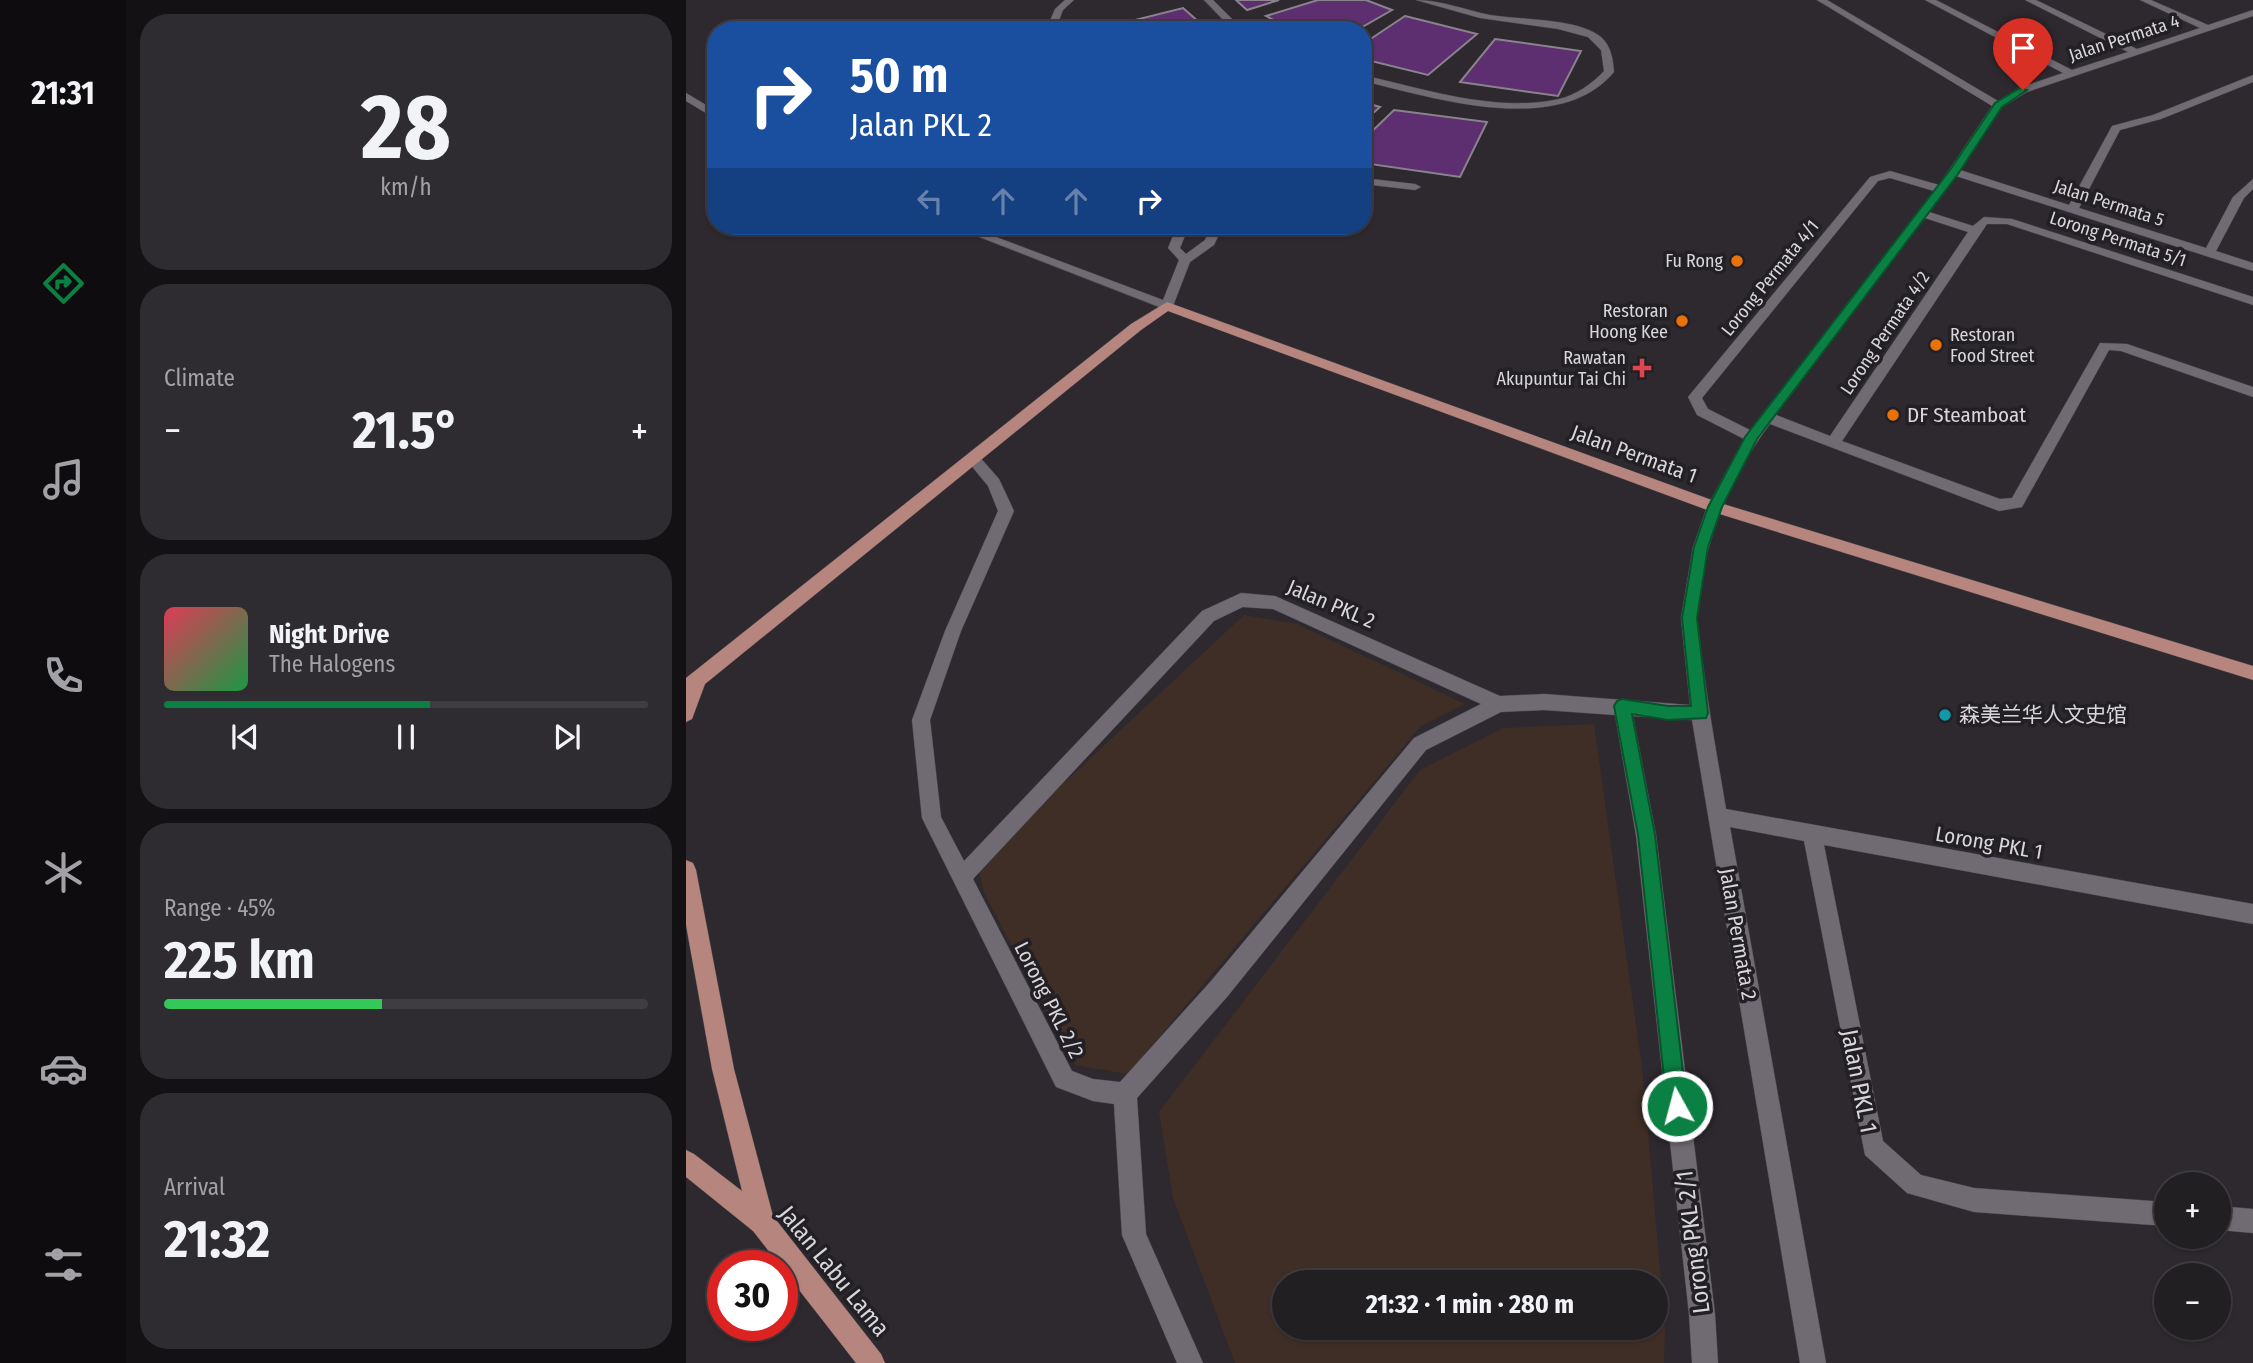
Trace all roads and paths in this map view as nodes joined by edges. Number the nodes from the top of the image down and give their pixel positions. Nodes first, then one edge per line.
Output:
1 (1070, 0) edge
2 (1208, 0) edge
3 (1420, 0) edge
4 (1821, 0) edge
5 (1929, 0) edge
6 (2029, 0) edge
7 (2144, 0) edge
8 (2253, 13) edge
9 (1053, 21) edge
10 (1230, 21) edge
11 (2210, 29) junction
12 (2138, 54) junction
13 (2072, 74) junction
14 (2253, 78) edge
15 (1372, 80) edge
16 (686, 96) edge
17 (1998, 105) junction
18 (707, 110) edge
19 (1954, 172) junction
20 (1372, 182) edge
21 (2253, 182) edge
22 (1415, 187) dead end
23 (1941, 189) junction
24 (2072, 210) junction
25 (1923, 214) junction
26 (1975, 230) junction
27 (981, 235) edge
28 (1179, 235) edge
29 (1213, 235) edge
30 (2209, 254) junction
31 (1185, 261) junction
32 (2253, 267) edge
33 (2253, 301) edge
34 (1167, 306) junction
35 (2253, 392) edge
36 (1767, 417) junction
37 (1752, 437) junction
38 (1833, 443) junction
39 (972, 458) junction
40 (1715, 507) junction
41 (2253, 673) edge
42 (692, 683) edge
43 (1499, 704) junction
44 (1622, 706) junction
45 (1700, 713) junction
46 (686, 714) edge
47 (1717, 816) junction
48 (1812, 833) junction
49 (686, 870) edge
50 (962, 877) junction
51 (2253, 914) edge
52 (1125, 1094) junction
53 (686, 1162) edge
54 (2154, 1213) edge
55 (2231, 1219) edge
56 (2253, 1221) edge
57 (762, 1222) junction
58 (872, 1363) edge
59 (1190, 1363) edge
60 (1705, 1363) edge
61 (1813, 1363) edge

1 - 9 street
2 - 10 street
3 - 15 street
4 - 17 street
5 - 13 street
6 - 12 street
7 - 11 street
8 - 11 street, Jalan Permata 4
11 - 12 street, Jalan Permata 4
12 - 13 street, Jalan Permata 4
13 - 17 street, Jalan Permata 4
14 - 24 street
16 - 18 street
17 - 19 street, Jalan Permata 4
19 - 23 street, Jalan Permata 4
19 - 24 street, Jalan Permata 5
20 - 22 street
21 - 30 street
23 - 25 street, Jalan Permata 4
23 - 37 street, Lorong Permata 4/1
24 - 30 street, Jalan Permata 5
25 - 26 street
25 - 36 street, Jalan Permata 4
26 - 33 street, Lorong Permata 5/1
26 - 38 street, Lorong Permata 4/2
27 - 34 street
28 - 31 street
29 - 31 street
30 - 32 street, Jalan Permata 5
31 - 34 street
34 - 39 main road
34 - 40 main road, Jalan Permata 1
35 - 38 street
36 - 37 street, Jalan Permata 4
36 - 38 street
37 - 40 street, Jalan Permata 4
39 - 42 main road
39 - 50 street, Lorong PKL 2/2
40 - 41 main road, Jalan Permata 1
40 - 45 street, Jalan Permata 2
42 - 46 main road
43 - 44 street, Jalan PKL 2
43 - 50 street, Jalan PKL 2
43 - 52 street
44 - 45 street, Jalan PKL 2
44 - 60 street, Lorong PKL 2/1
45 - 47 street, Jalan Permata 2
47 - 48 street, Lorong PKL 1
47 - 61 street, Jalan Permata 2
48 - 51 street, Lorong PKL 1
48 - 54 street, Jalan PKL 1
49 - 57 main road
50 - 52 street, Lorong PKL 2/2
52 - 59 street
53 - 57 main road, Jalan Labu Lama
55 - 56 street
57 - 58 main road, Jalan Labu Lama

